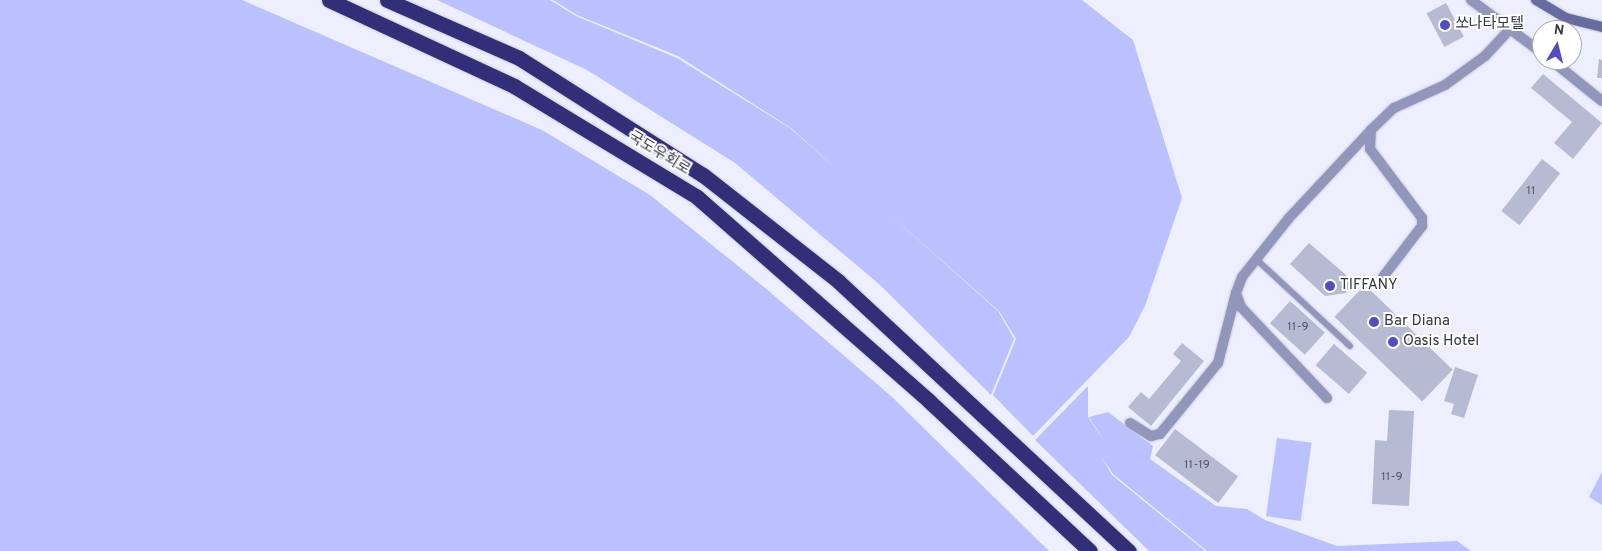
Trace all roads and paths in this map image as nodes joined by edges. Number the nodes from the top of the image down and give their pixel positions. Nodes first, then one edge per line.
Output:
1 (329, 0) edge
2 (387, 0) edge
3 (1471, 0) edge
4 (1536, 0) edge
5 (1602, 27) edge
6 (1511, 28) junction
7 (1532, 45) edge
8 (1563, 70) edge
9 (1602, 101) edge
10 (1371, 130) junction
11 (1256, 259) junction
12 (1383, 277) dead end
13 (1236, 293) junction
14 (1350, 346) dead end
15 (1327, 398) dead end
16 (1130, 423) dead end
17 (1090, 551) edge
18 (1129, 551) edge

1 - 17 highway, 국도우회로
2 - 18 highway, 국도우회로
3 - 6 street
4 - 5 street
6 - 7 street
6 - 10 street
8 - 9 street
10 - 11 street
10 - 12 street
11 - 13 street
11 - 14 lane
13 - 15 street
13 - 16 street

